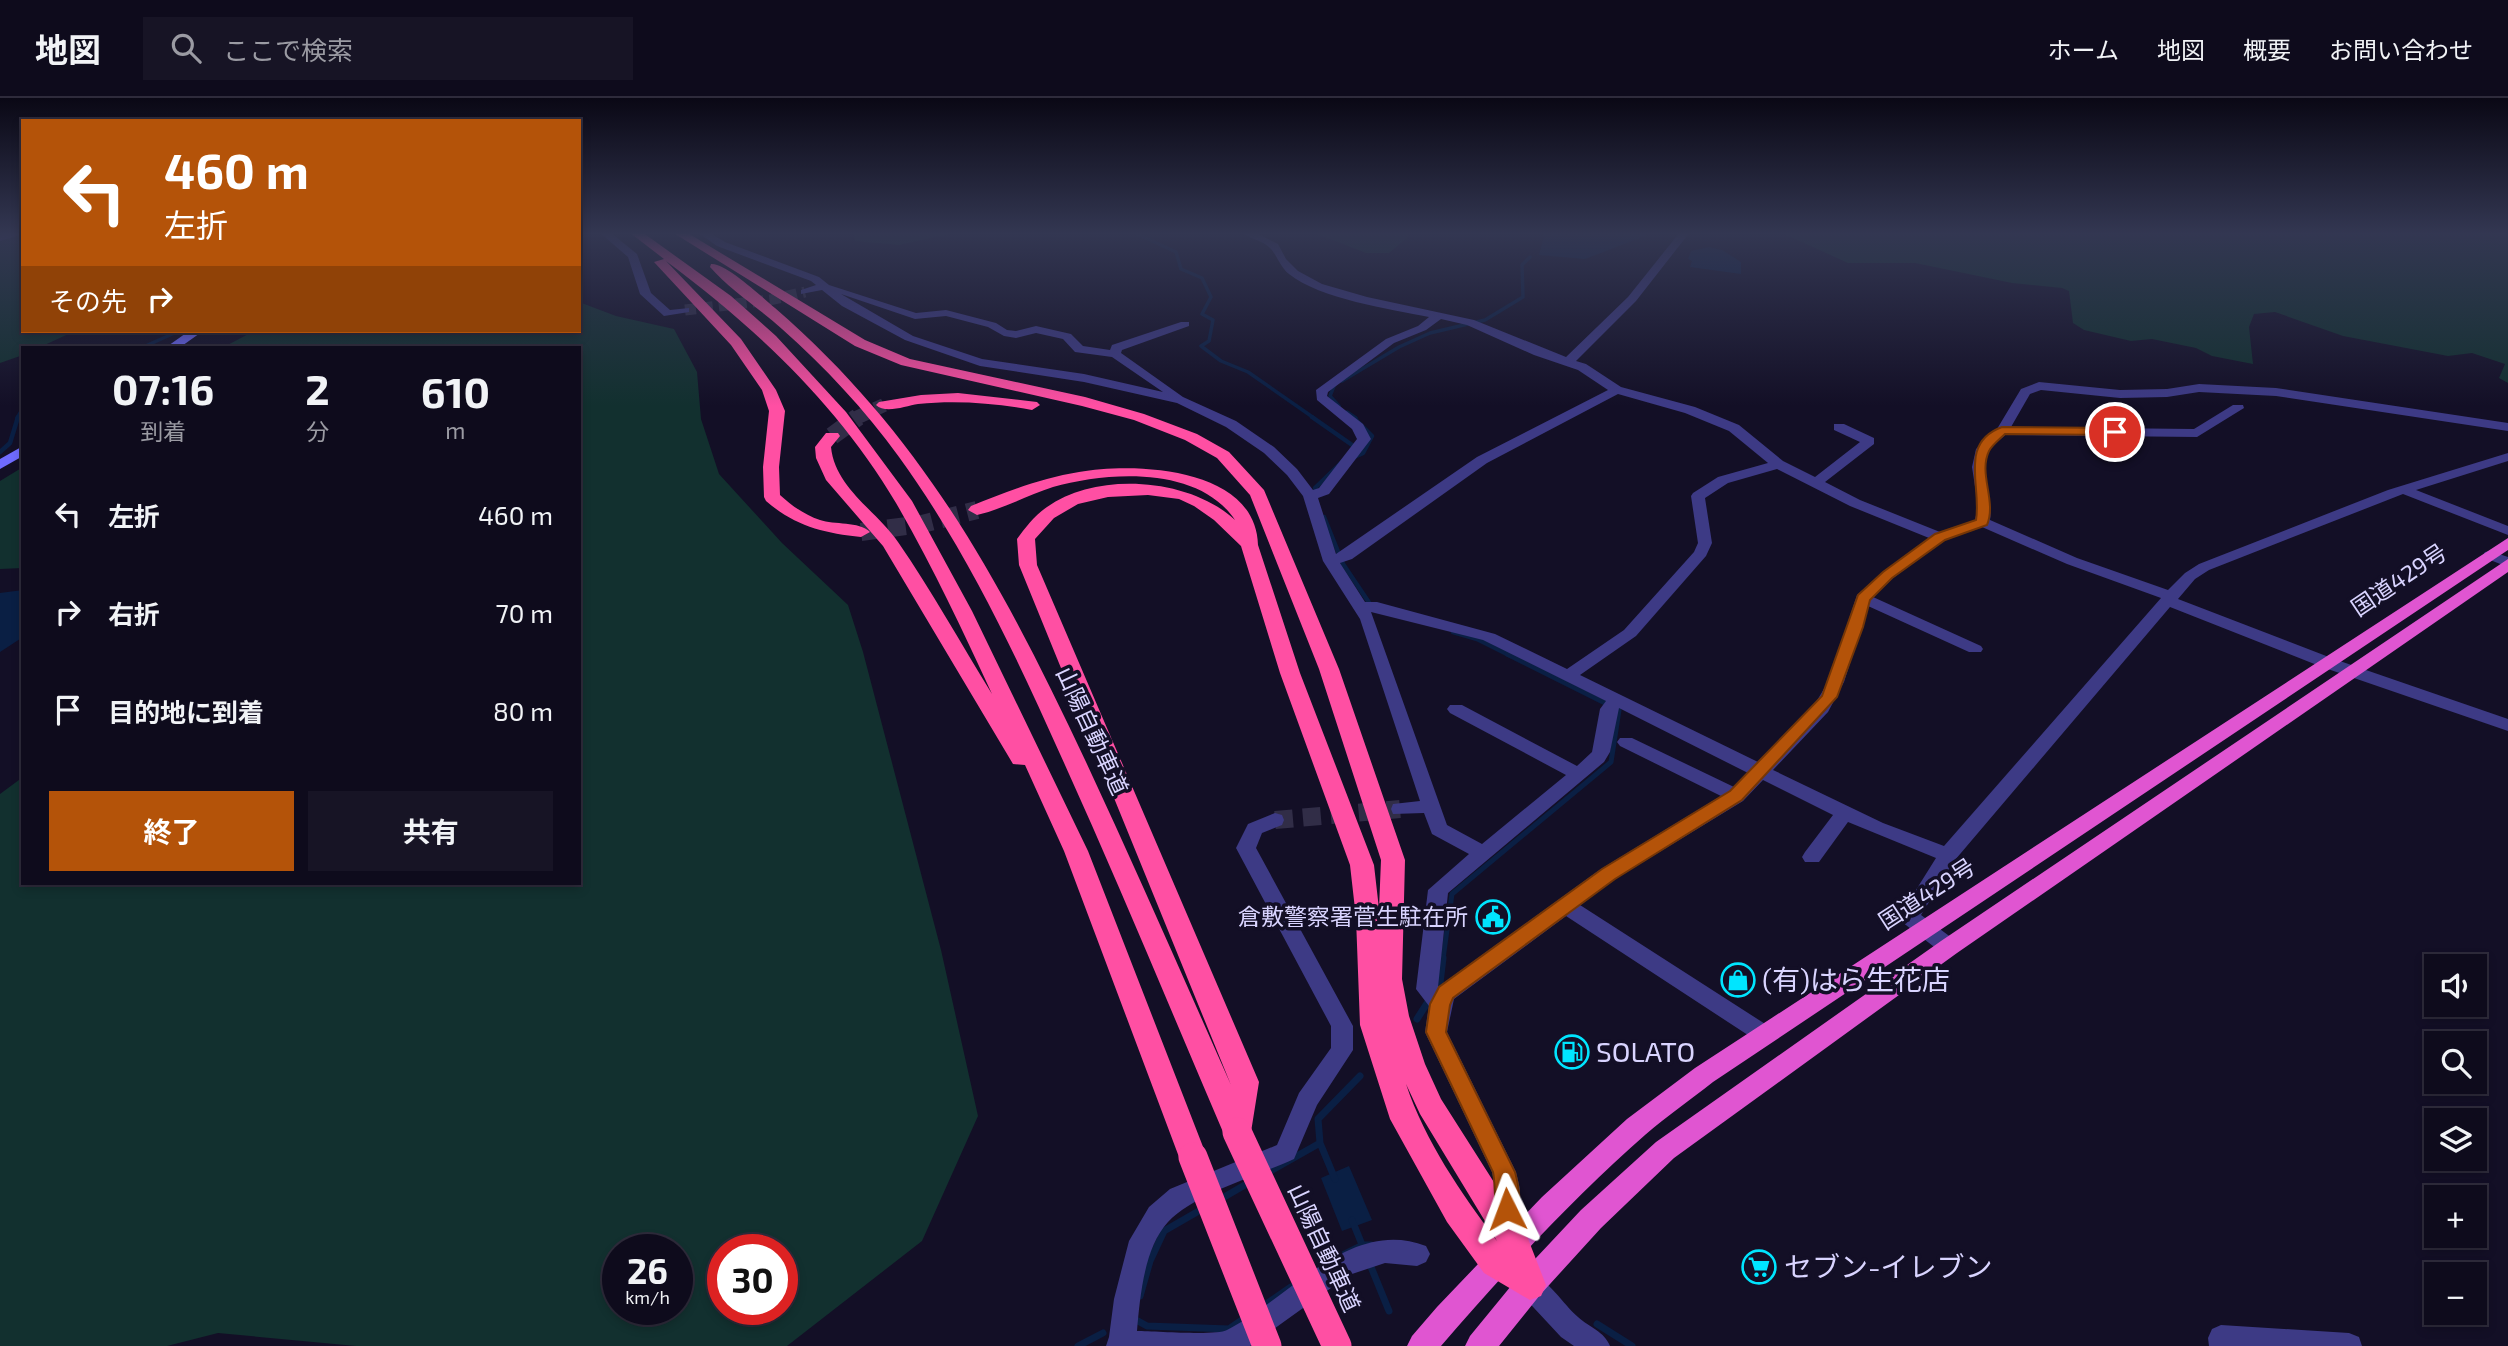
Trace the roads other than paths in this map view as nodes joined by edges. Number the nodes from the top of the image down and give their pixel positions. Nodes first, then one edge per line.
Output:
1 (645, 290) edge
2 (689, 290) edge
3 (715, 290) edge
4 (745, 290) edge
5 (773, 290) edge
6 (812, 290) edge
7 (827, 290) edge
8 (840, 290) edge
9 (1332, 290) edge
10 (1639, 290) edge
11 (806, 292) tunnel mouth
12 (685, 310) tunnel mouth
13 (1439, 315) junction
14 (1185, 324) dead end
15 (194, 333) edge
16 (174, 346) edge
17 (1115, 354) junction
18 (1567, 362) junction
19 (1617, 390) junction
20 (1181, 400) junction
21 (884, 405) tunnel mouth
22 (2238, 408) dead end
23 (2508, 426) edge
24 (1839, 427) dead end
25 (2002, 431) junction
26 (832, 436) dead end
27 (21, 451) edge
28 (2508, 457) edge
29 (1778, 464) junction
30 (0, 465) edge
31 (1236, 472) junction
32 (1816, 483) junction
33 (2405, 490) junction
34 (1315, 495) junction
35 (977, 510) tunnel mouth
36 (1982, 522) junction
37 (2508, 531) edge
38 (861, 532) tunnel mouth
39 (1940, 537) junction
40 (1249, 545) junction
41 (2504, 556) edge
42 (1337, 560) junction
43 (1863, 598) junction
44 (2170, 599) junction
45 (1369, 607) junction
46 (1975, 649) dead end
47 (2328, 663) junction
48 (2352, 672) junction
49 (1566, 677) junction
50 (1612, 705) junction
51 (1456, 709) dead end
52 (2508, 725) edge
53 (1626, 742) dead end
54 (1761, 771) junction
55 (1578, 774) junction
56 (1736, 796) junction
57 (1432, 806) junction
58 (1400, 808) tunnel mouth
59 (1845, 812) junction
60 (1275, 820) tunnel mouth
61 (1076, 851) junction
62 (1483, 853) junction
63 (1948, 855) junction
64 (1812, 857) dead end
65 (1566, 906) junction
66 (1927, 930) junction
67 (1949, 947) junction
68 (1435, 999) junction
69 (1765, 1035) junction
70 (1237, 1132) junction
71 (1505, 1244) junction
72 (1417, 1254) dead end
73 (1530, 1285) junction
74 (1121, 1345) edge
75 (1267, 1346) edge
76 (1337, 1346) edge
77 (1422, 1346) edge
78 (1480, 1346) edge
79 (1597, 1346) edge
80 (2222, 1346) edge
81 (2349, 1346) edge

1 - 12 street
2 - 38 highway
3 - 61 highway
4 - 70 highway, 山陽自動車道
5 - 31 highway
6 - 11 street
7 - 20 street
8 - 17 street
9 - 13 street
10 - 18 street
13 - 18 street
13 - 34 street
14 - 17 street
15 - 16 main road
17 - 20 street
18 - 19 street
19 - 29 street
19 - 42 street
20 - 34 street
21 - 31 highway
22 - 25 street
23 - 25 street
24 - 32 street
25 - 36 street
26 - 61 highway
27 - 30 main road
28 - 33 street
29 - 32 street
29 - 49 street
31 - 71 highway
32 - 39 street
33 - 37 street
33 - 44 street
34 - 42 street
35 - 40 highway
36 - 39 street
36 - 44 street
39 - 43 street
40 - 70 highway
40 - 71 highway
41 - 47 highway, 国道429号
41 - 48 highway, 国道429号
42 - 45 street
43 - 46 street
43 - 54 street
44 - 47 street
44 - 63 street
45 - 49 street
45 - 57 street
47 - 48 street
47 - 66 highway, 国道429号
48 - 52 street
48 - 67 highway, 国道429号
49 - 50 street
50 - 54 street
50 - 55 street
51 - 55 street
53 - 56 street
54 - 56 street
54 - 59 street
55 - 62 street
56 - 65 street
57 - 58 street
57 - 62 street
59 - 63 street
59 - 64 street
60 - 74 street
61 - 75 highway, bridge
62 - 68 street
63 - 66 street
65 - 68 street
65 - 69 street
66 - 67 street
66 - 69 highway, 国道429号
67 - 73 highway, 国道429号
68 - 71 street
69 - 71 highway, 国道429号
70 - 76 highway, 山陽自動車道, bridge
71 - 73 highway
71 - 77 highway, 国道429号
72 - 74 street
73 - 78 highway, 国道429号
73 - 79 street
80 - 81 street

